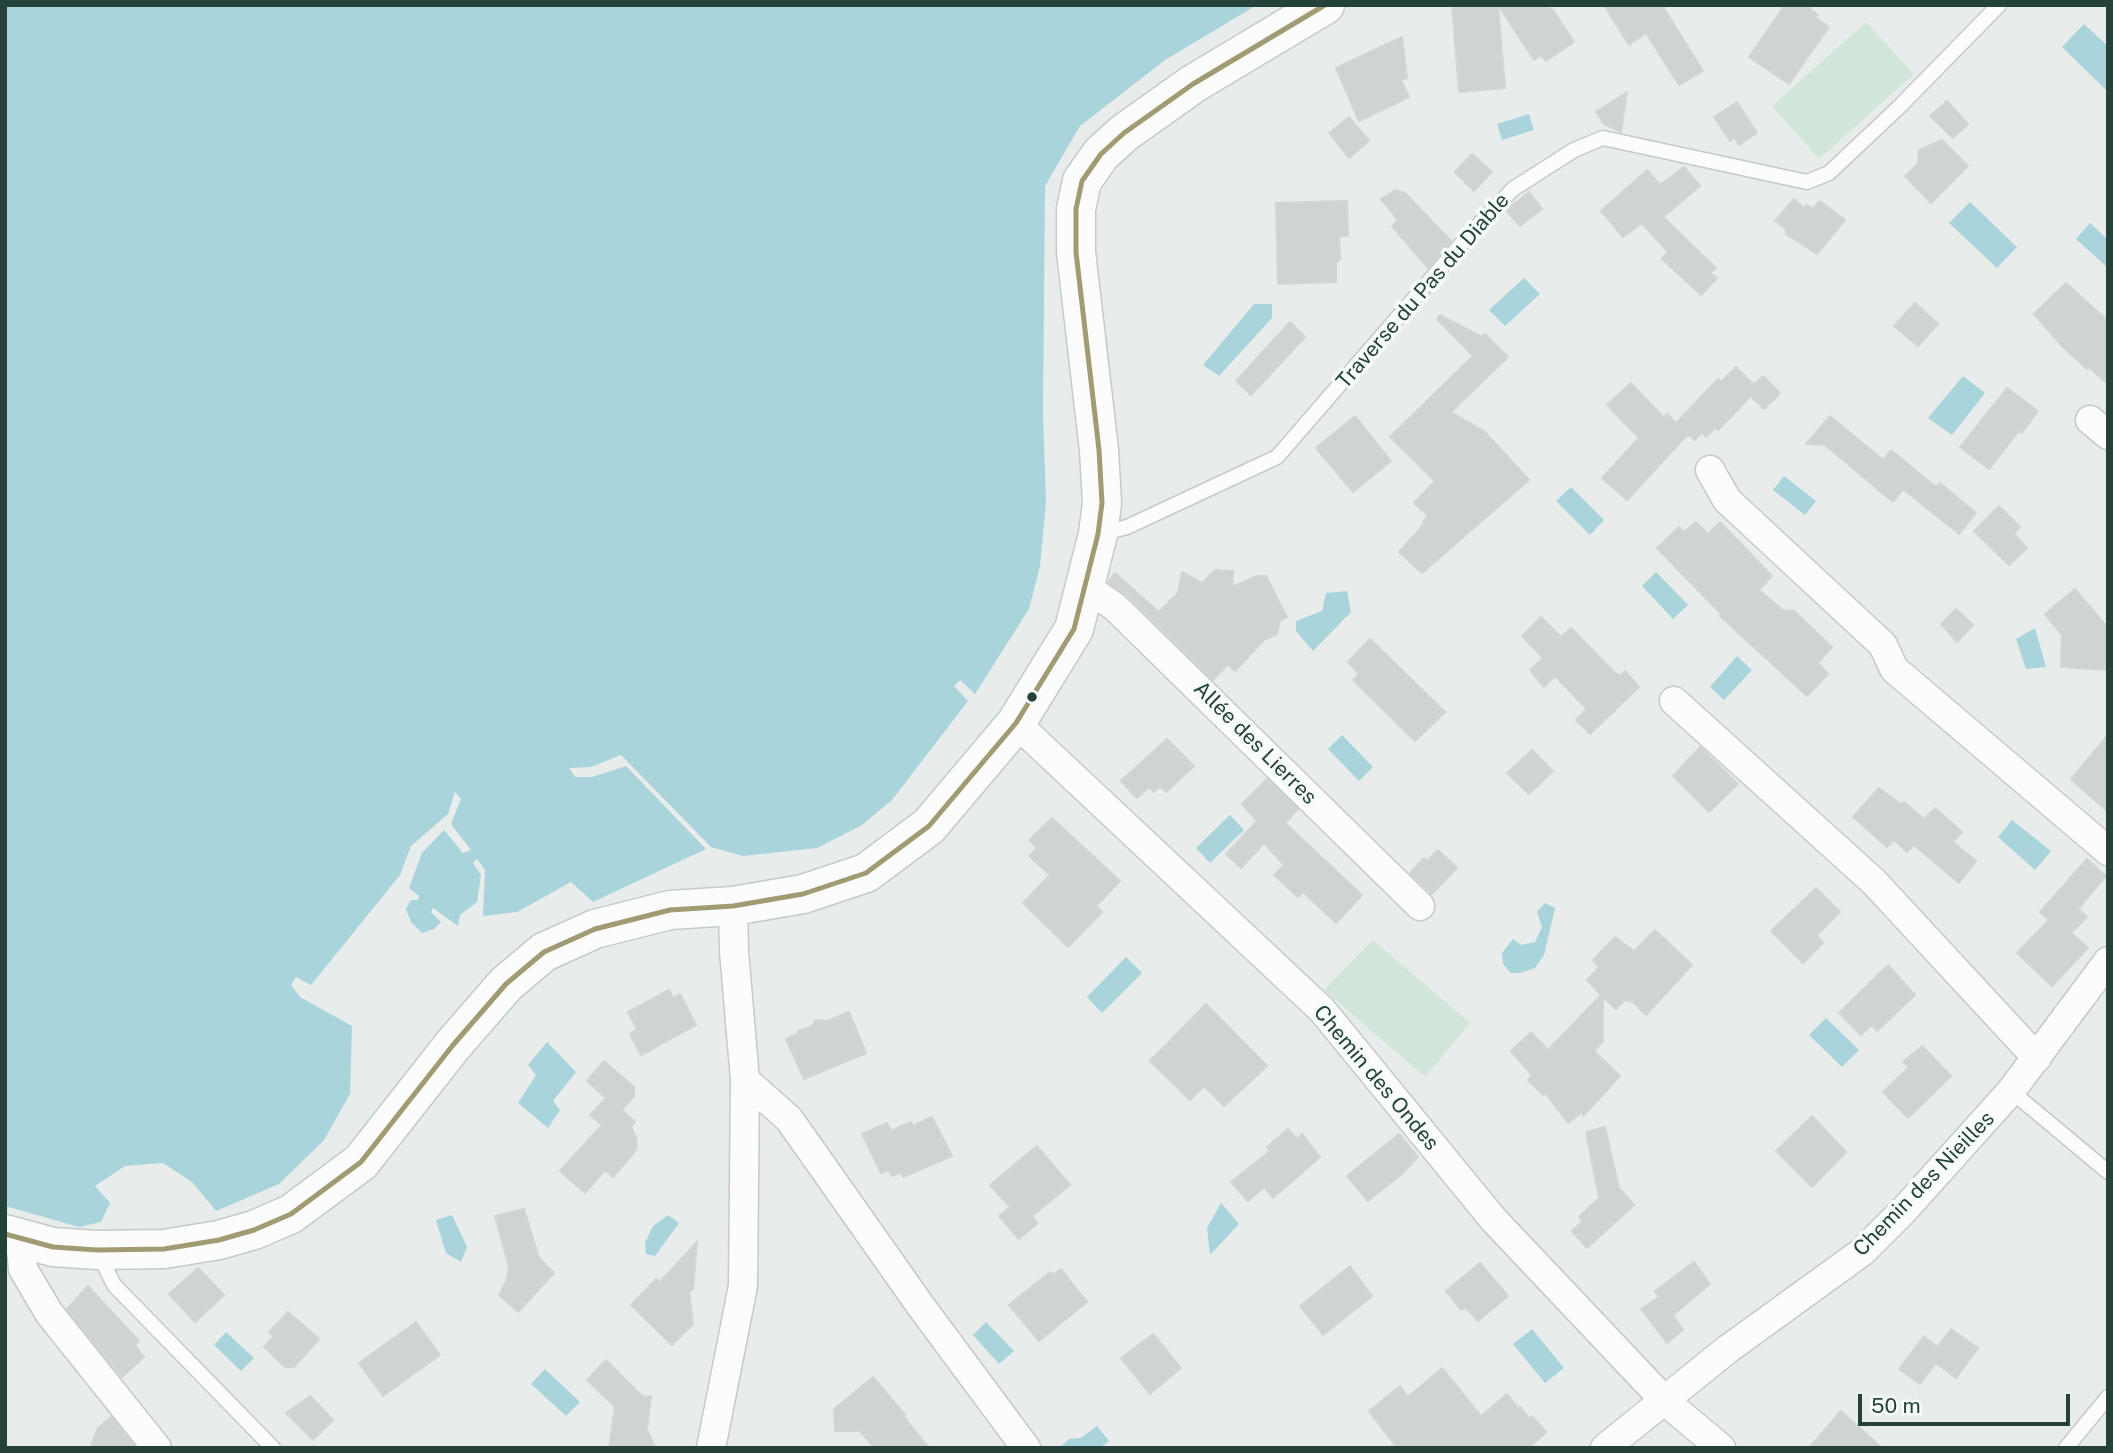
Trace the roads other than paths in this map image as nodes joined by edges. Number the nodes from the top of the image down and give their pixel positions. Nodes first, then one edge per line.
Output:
1 (1325, 5) edge
2 (1999, 5) edge
3 (1710, 470) dead end
4 (1098, 534) junction
5 (1085, 586) junction
6 (1674, 701) dead end
7 (1016, 723) junction
8 (2108, 852) edge
9 (733, 906) junction
10 (1420, 906) dead end
11 (2108, 961) edge
12 (2037, 1058) junction
13 (745, 1080) junction
14 (2011, 1091) junction
15 (2108, 1172) edge
16 (12, 1236) edge
17 (96, 1250) junction
18 (2108, 1397) edge
19 (1665, 1401) junction
20 (157, 1448) edge
21 (273, 1448) edge
22 (711, 1448) edge
23 (1026, 1448) edge
24 (1605, 1448) edge
25 (1721, 1448) edge
26 (2066, 1448) edge

1 - 4 street
2 - 4 lane, Traverse du Pas du Diable
3 - 8 street
4 - 5 street
5 - 7 street
5 - 10 street, Allée des Lierres
6 - 12 street
7 - 9 street
7 - 19 street, Chemin des Ondes
9 - 13 street
9 - 17 street
11 - 12 street, Chemin des Nieilles
12 - 14 street, Chemin des Nieilles
13 - 22 street
13 - 23 street
14 - 15 lane
14 - 19 street, Chemin des Nieilles
16 - 17 street
16 - 20 street
17 - 21 lane
18 - 26 lane
19 - 24 street, Chemin des Nieilles
19 - 25 street, Chemin des Ondes

